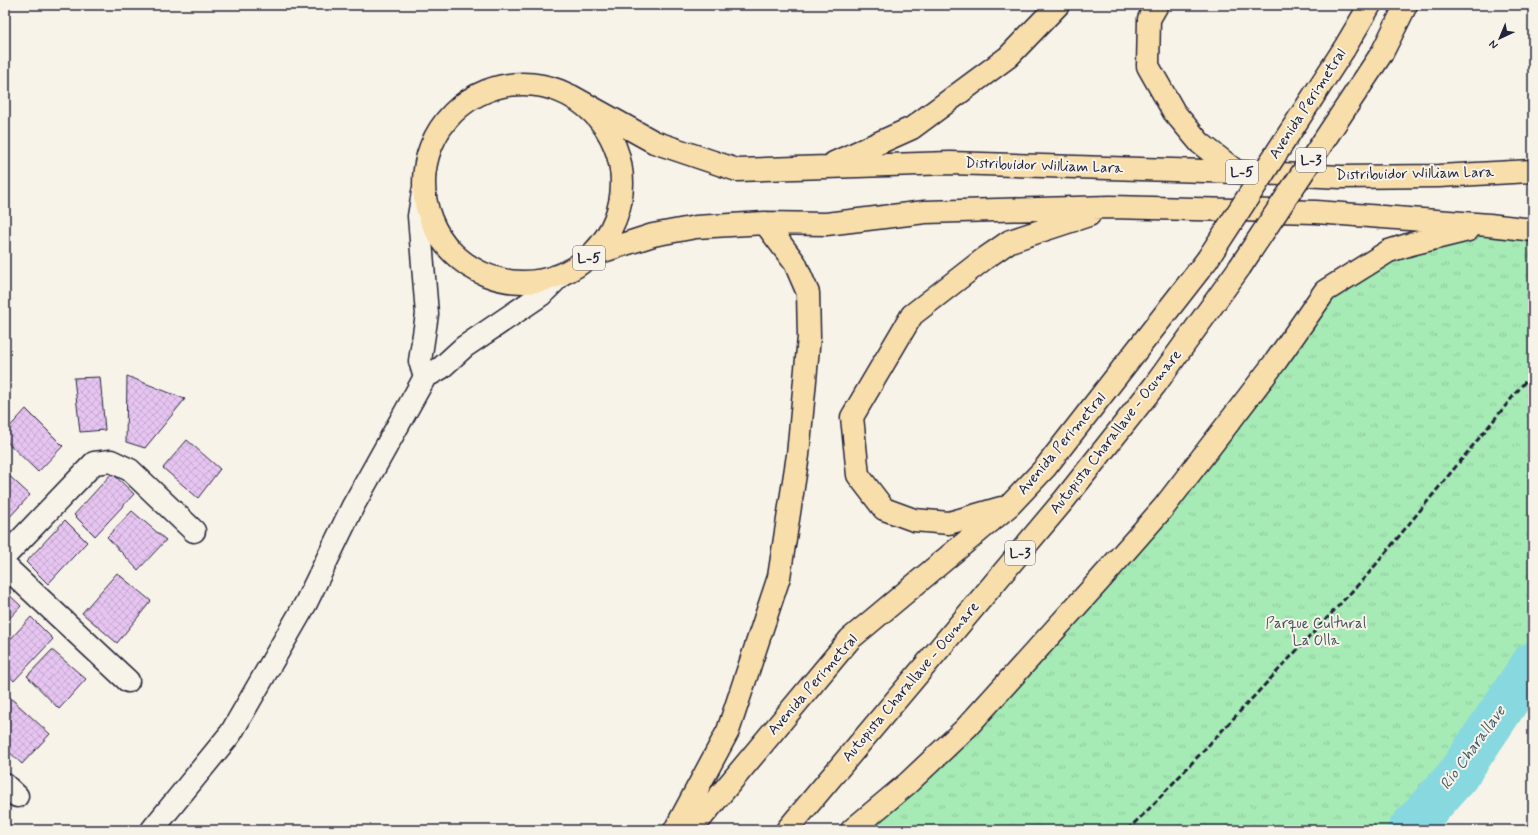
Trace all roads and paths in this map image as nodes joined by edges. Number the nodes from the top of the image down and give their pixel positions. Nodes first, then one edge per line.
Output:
1 (1058, 5) edge
2 (1157, 5) edge
3 (1406, 5) edge
4 (1368, 8) edge
5 (570, 96) junction
6 (823, 167) junction
7 (1533, 171) edge
8 (1236, 172) junction
9 (423, 192) junction
10 (1110, 207) junction
11 (765, 223) junction
12 (1489, 225) junction
13 (1533, 230) edge
14 (594, 254) junction
15 (559, 277) junction
16 (424, 377) junction
17 (1010, 505) junction
18 (194, 531) dead end
19 (5, 556) edge
20 (5, 566) edge
21 (128, 681) dead end
22 (152, 830) edge
23 (675, 830) edge
24 (691, 830) edge
25 (788, 830) edge
26 (852, 830) edge

1 - 6 highway
2 - 8 highway
3 - 25 highway, Autopista Charallave - Ocumare / L-3, bridge
4 - 17 highway, Avenida Perimetral / L-3, bridge
5 - 6 highway, Distribuidor William Lara / L-5
5 - 9 highway, Distribuidor William Lara / L-5
5 - 14 highway, Distribuidor William Lara / L-5
6 - 8 highway, Distribuidor William Lara / L-5
7 - 8 highway, Distribuidor William Lara / L-5
9 - 15 highway, Distribuidor William Lara / L-5
9 - 16 street
10 - 11 highway, Distribuidor William Lara / L-5
10 - 12 highway, Distribuidor William Lara / L-5
10 - 17 highway
11 - 14 highway, Distribuidor William Lara / L-5
11 - 23 highway
12 - 13 highway, Distribuidor William Lara / L-5
12 - 26 highway
14 - 15 highway, Distribuidor William Lara / L-5
15 - 16 street
16 - 22 street
17 - 24 highway, Avenida Perimetral / L-3
18 - 19 street
20 - 21 street

